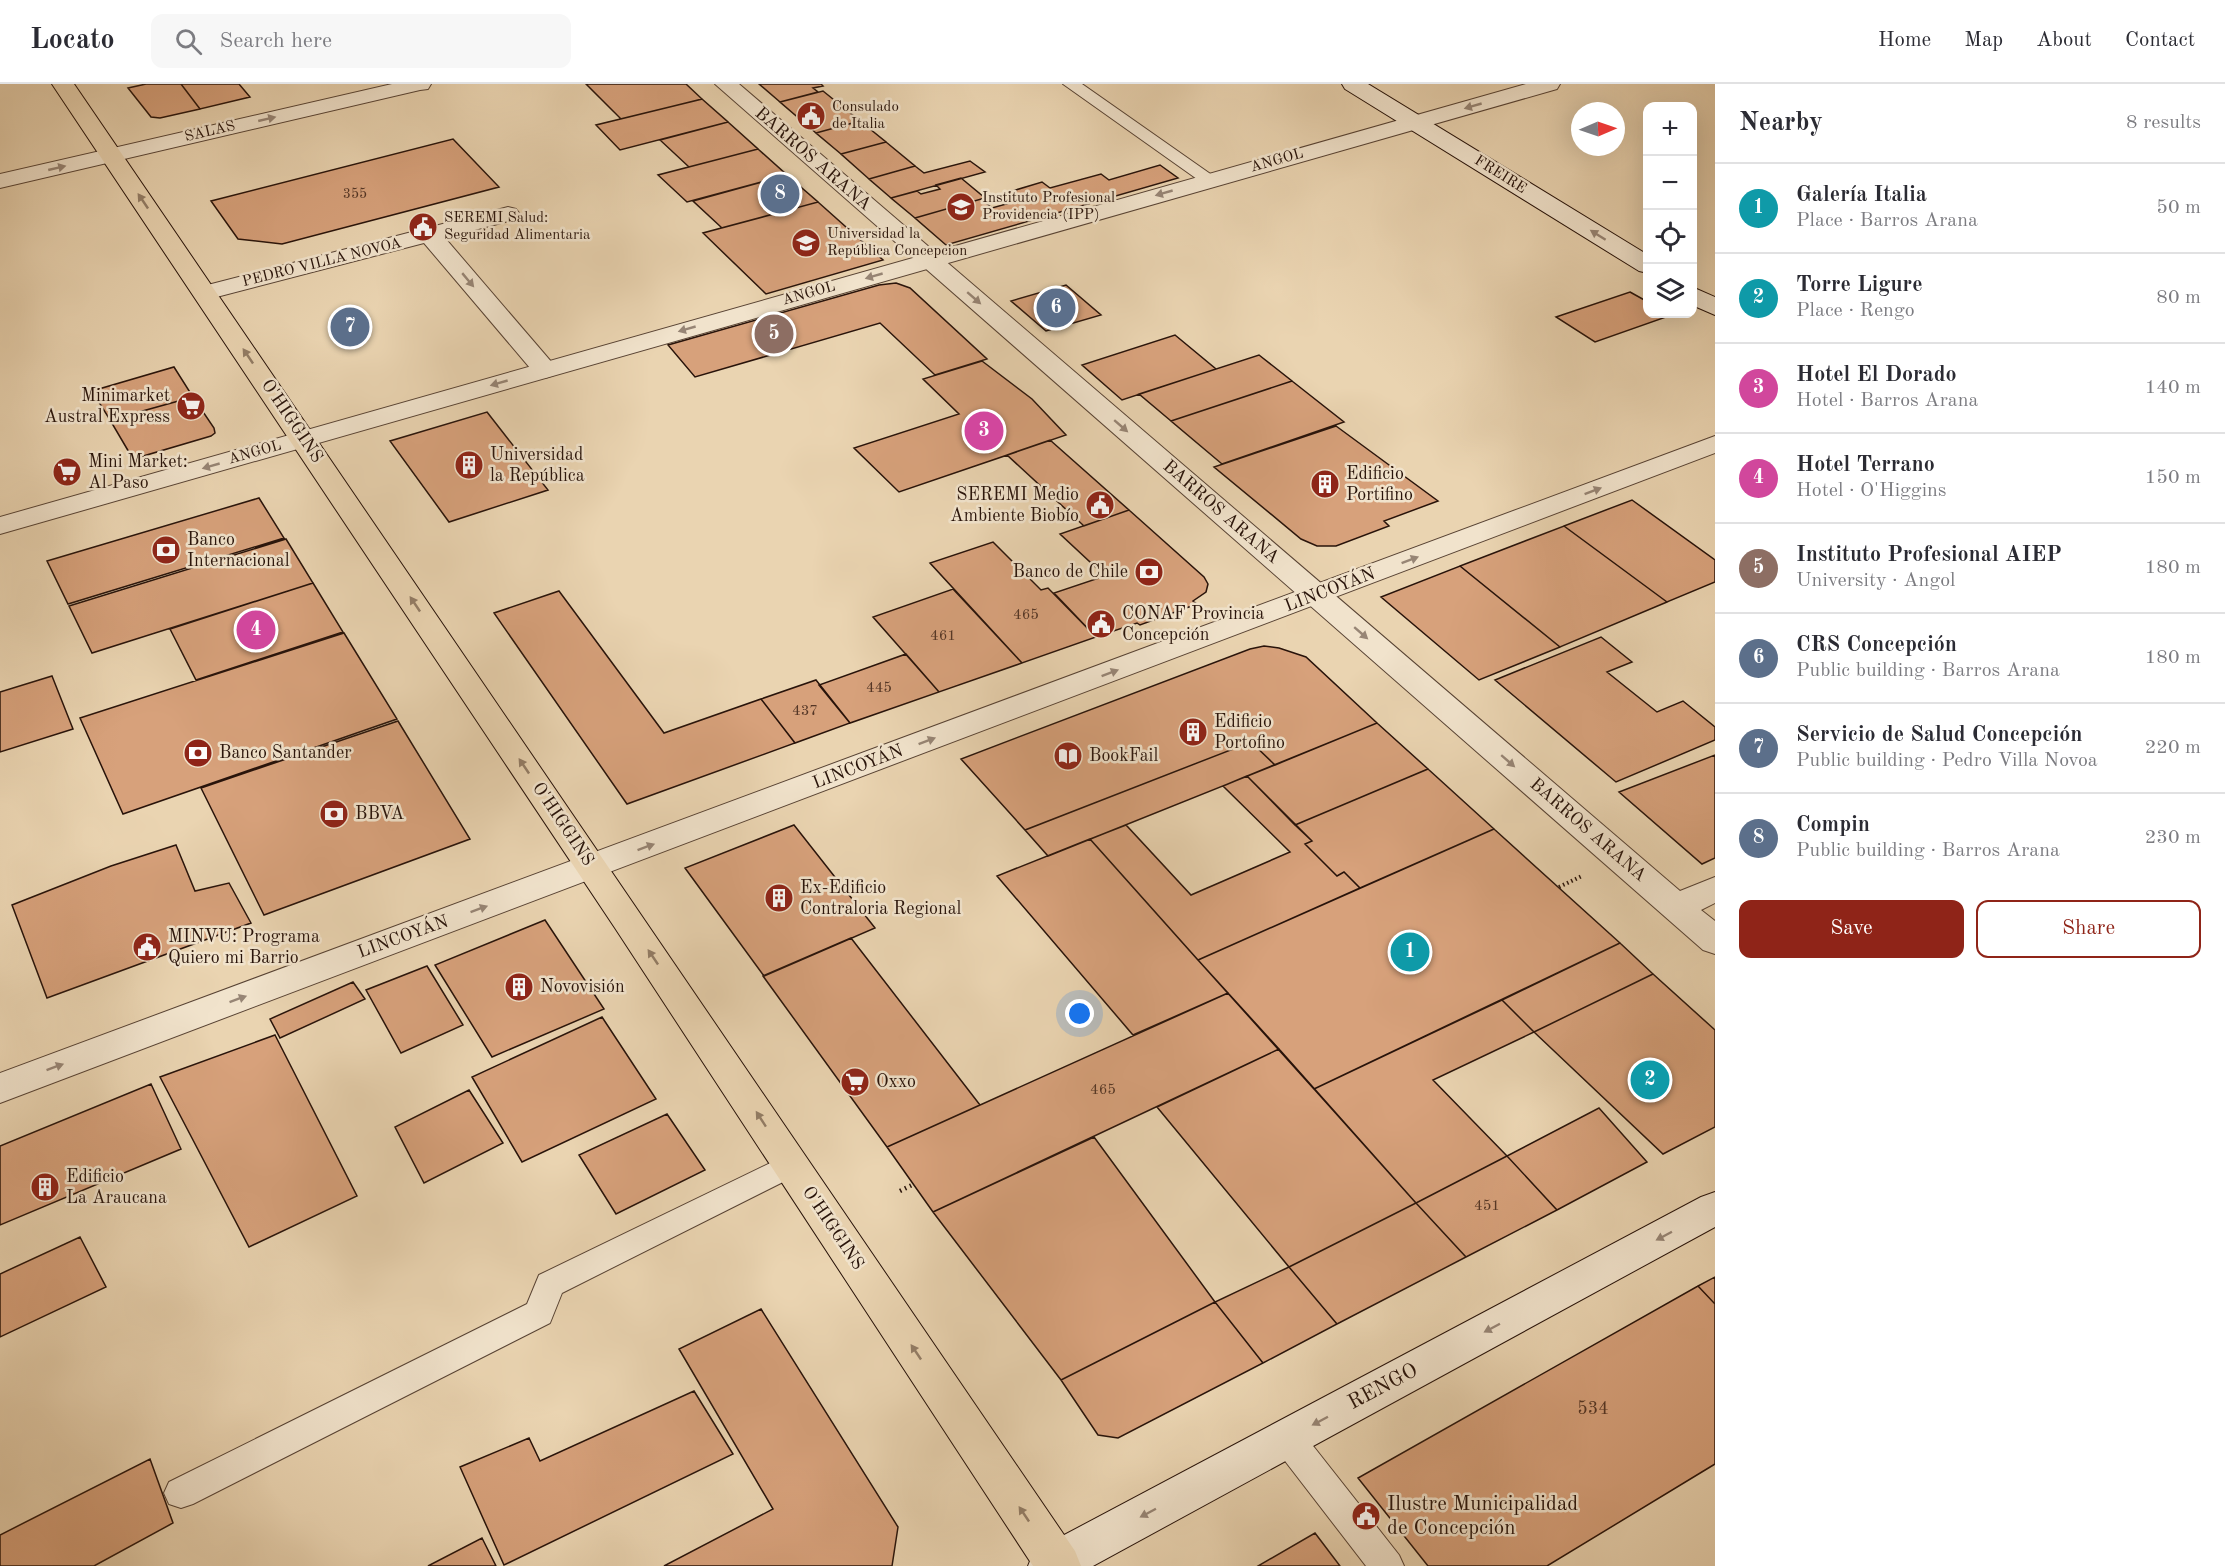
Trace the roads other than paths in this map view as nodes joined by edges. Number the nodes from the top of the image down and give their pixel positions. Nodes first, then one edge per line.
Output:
1 (63, 84) edge
2 (420, 84) edge
3 (726, 84) edge
4 (1071, 84) edge
5 (1353, 84) edge
6 (1550, 84) edge
7 (1415, 122) junction
8 (111, 155) junction
9 (1210, 180) junction
10 (0, 181) edge
11 (508, 214) dead end
12 (430, 235) junction
13 (930, 260) junction
14 (1644, 264) edge
15 (205, 293) junction
16 (1697, 297) edge
17 (1715, 308) edge
18 (544, 370) junction
19 (304, 439) junction
20 (1715, 444) edge
21 (0, 526) edge
22 (1316, 596) junction
23 (591, 867) junction
24 (1715, 889) edge
25 (1676, 907) junction
26 (1715, 940) edge
27 (0, 1088) edge
28 (791, 1165) junction
29 (1715, 1208) edge
30 (1287, 1438) junction
31 (181, 1492) dead end
32 (1055, 1565) edge
33 (1387, 1566) edge

1 - 8 main road, O'HIGGINS
8 -> 2 street, SALAS
3 - 13 street, BARROS ARANA
4 - 9 lane
5 - 7 street, FREIRE
6 -> 7 street, ANGOL
7 - 9 street, ANGOL
14 -> 7 street, FREIRE
10 -> 8 street, SALAS
15 -> 8 main road, O'HIGGINS
9 -> 13 street, ANGOL
11 - 12 street, PEDRO VILLA NOVOA
12 - 15 street, PEDRO VILLA NOVOA
12 -> 18 street
13 -> 18 street, ANGOL
13 -> 22 street, BARROS ARANA
19 -> 15 main road, O'HIGGINS
16 - 17 street
18 -> 19 street, ANGOL
19 -> 21 street, ANGOL
23 -> 19 main road, O'HIGGINS
22 -> 20 street, LINCOYÁN
23 -> 22 street, LINCOYÁN
22 -> 25 street, BARROS ARANA
27 -> 23 street, LINCOYÁN
28 -> 23 main road, O'HIGGINS
24 - 25 street
25 - 26 street, BARROS ARANA
28 - 31 lane
32 -> 28 main road, O'HIGGINS
29 -> 30 street, RENGO
30 -> 32 street, RENGO
30 - 33 lane

